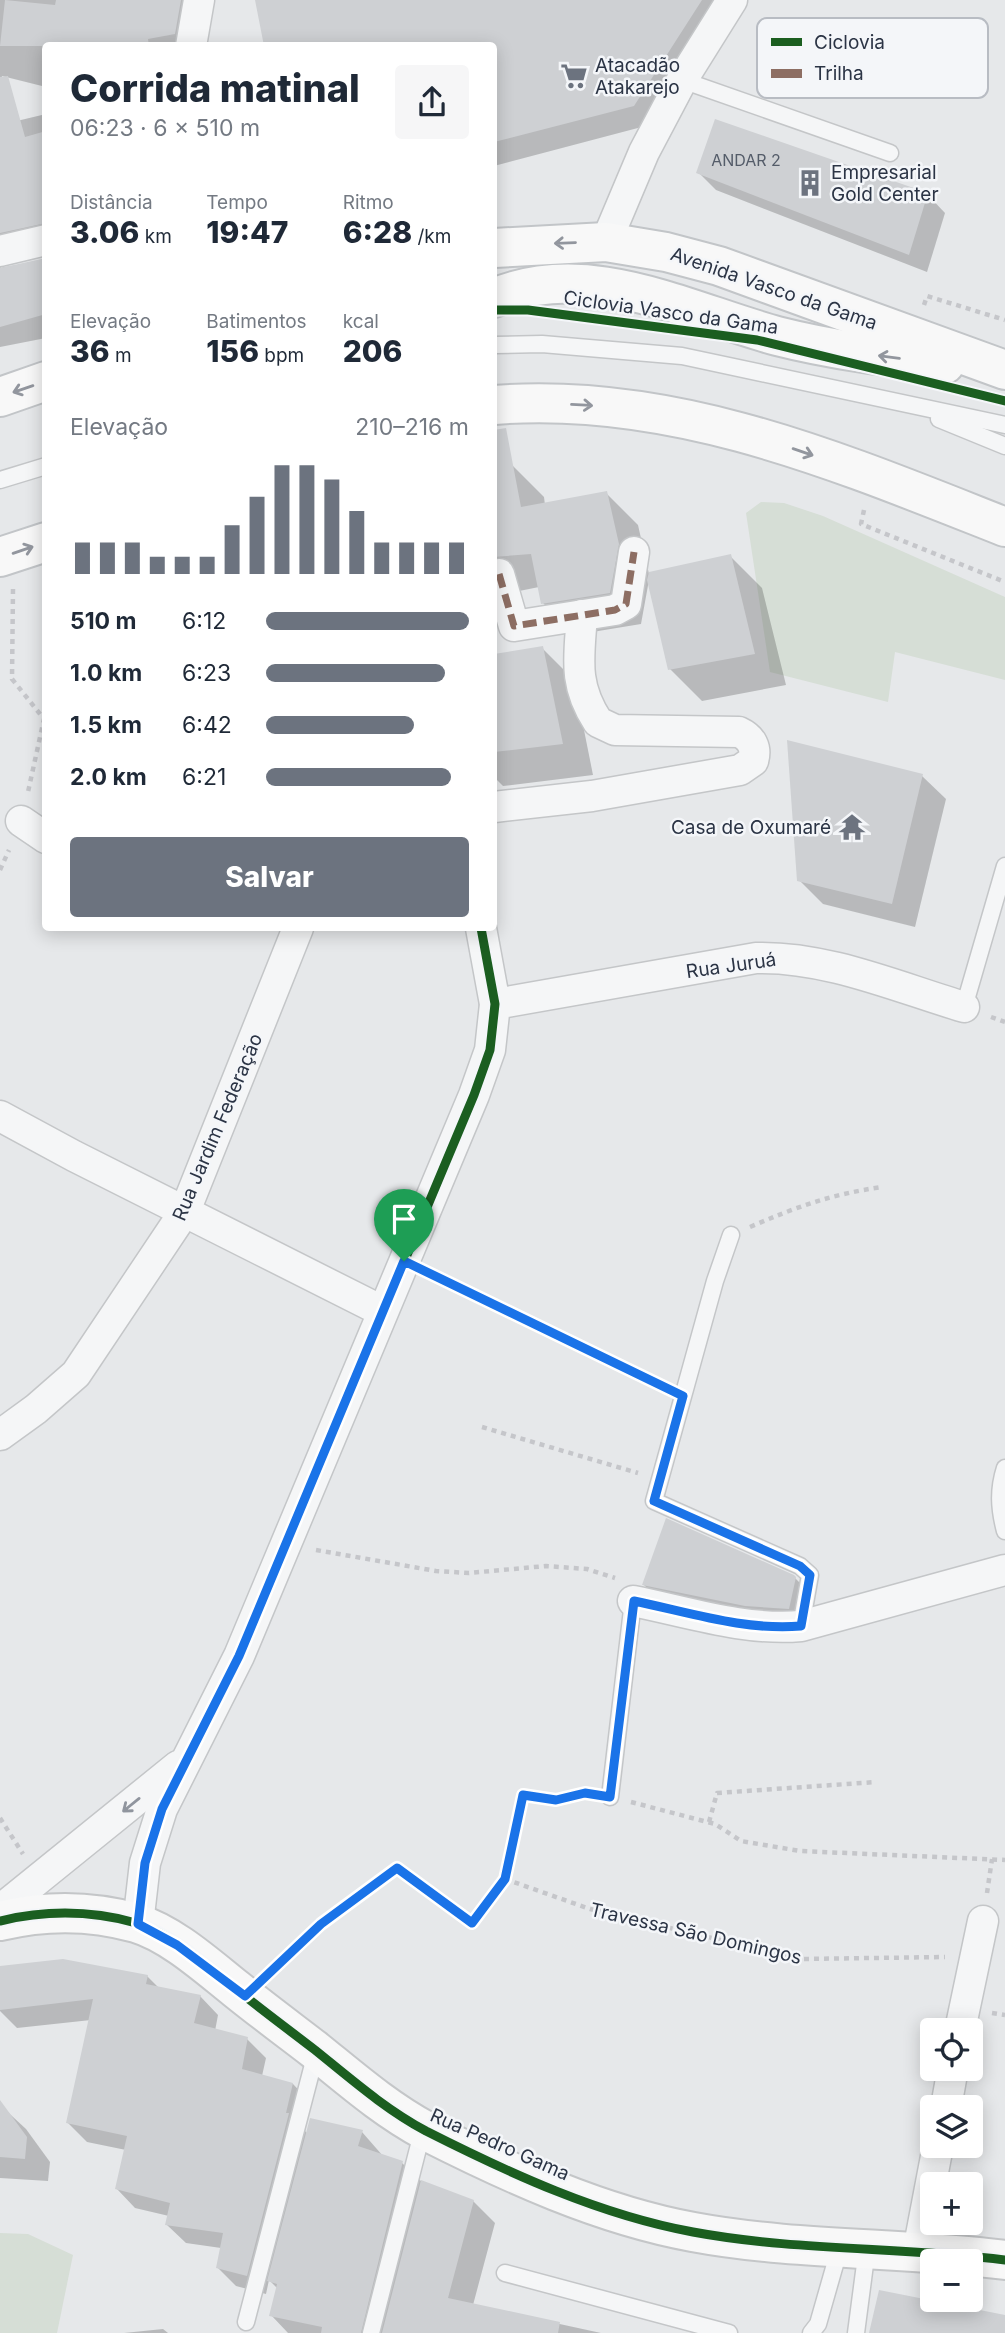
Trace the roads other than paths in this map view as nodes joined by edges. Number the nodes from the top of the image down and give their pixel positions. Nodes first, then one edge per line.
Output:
1 (199, 0) edge
2 (732, 0) edge
3 (192, 42) edge
4 (682, 80) junction
5 (890, 153) dead end
6 (42, 241) edge
7 (606, 242) junction
8 (497, 248) edge
9 (0, 251) edge
10 (497, 297) edge
11 (497, 345) edge
12 (1005, 371) edge
13 (42, 382) edge
14 (0, 397) edge
15 (500, 397) edge
16 (901, 404) junction
17 (1005, 425) edge
18 (1005, 446) edge
19 (42, 467) edge
20 (0, 480) edge
21 (1005, 527) edge
22 (634, 552) dead end
23 (499, 574) dead end
24 (582, 615) junction
25 (497, 807) edge
26 (21, 821) dead end
27 (42, 835) edge
28 (1005, 866) edge
29 (298, 931) edge
30 (482, 931) edge
31 (495, 1004) junction
32 (964, 1007) joint
33 (0, 1116) edge
34 (185, 1211) junction
35 (731, 1235) road end
36 (382, 1311) junction
37 (0, 1435) edge
38 (1005, 1468) edge
39 (1005, 1531) edge
40 (1005, 1570) edge
41 (634, 1601) joint
42 (801, 1626) junction
43 (184, 1762) junction
44 (610, 1797) road end
45 (0, 1910) edge
46 (983, 1921) dead end
47 (0, 1922) edge
48 (138, 1924) junction
49 (963, 2018) edge
50 (316, 2051) junction
51 (423, 2129) junction
52 (936, 2158) edge
53 (854, 2248) junction
54 (918, 2251) junction
55 (1005, 2260) edge
56 (506, 2273) dead end
57 (246, 2322) dead end
58 (371, 2333) edge
59 (729, 2333) edge
60 (811, 2333) edge
61 (856, 2333) edge

1 - 3 street
2 - 4 street
4 - 5 lane
4 - 7 street
6 - 9 street
7 -> 8 main road, Avenida Vasco da Gama
7 - 12 main road, Avenida Vasco da Gama
12 -> 10 main road
11 - 16 lane
13 -> 14 main road
15 -> 21 main road
16 - 17 lane
16 - 18 lane
19 - 20 lane
22 - 24 street
23 - 24 street
24 - 25 street
26 - 27 street
28 - 32 lane
29 - 34 street, Rua Jardim Federação
30 - 31 street
31 - 32 street, Rua Juruá
31 - 36 street
33 - 34 street
34 - 36 street
34 - 37 street, Rua Jardim Federação
35 - 42 lane
36 - 43 street
38 - 39 lane
40 - 42 street
41 - 42 street
41 - 44 lane
43 -> 45 street
43 - 48 street
46 - 49 street
47 - 48 main road, Rua Pedro Gama
48 - 50 main road, Rua Pedro Gama
50 - 51 main road, Rua Pedro Gama
50 - 57 lane
51 - 53 main road, Rua Pedro Gama
51 - 58 lane
52 - 54 street
53 - 54 main road, Rua Pedro Gama
53 - 60 lane
53 - 61 lane
54 - 55 main road, Rua Pedro Gama
56 - 59 lane

